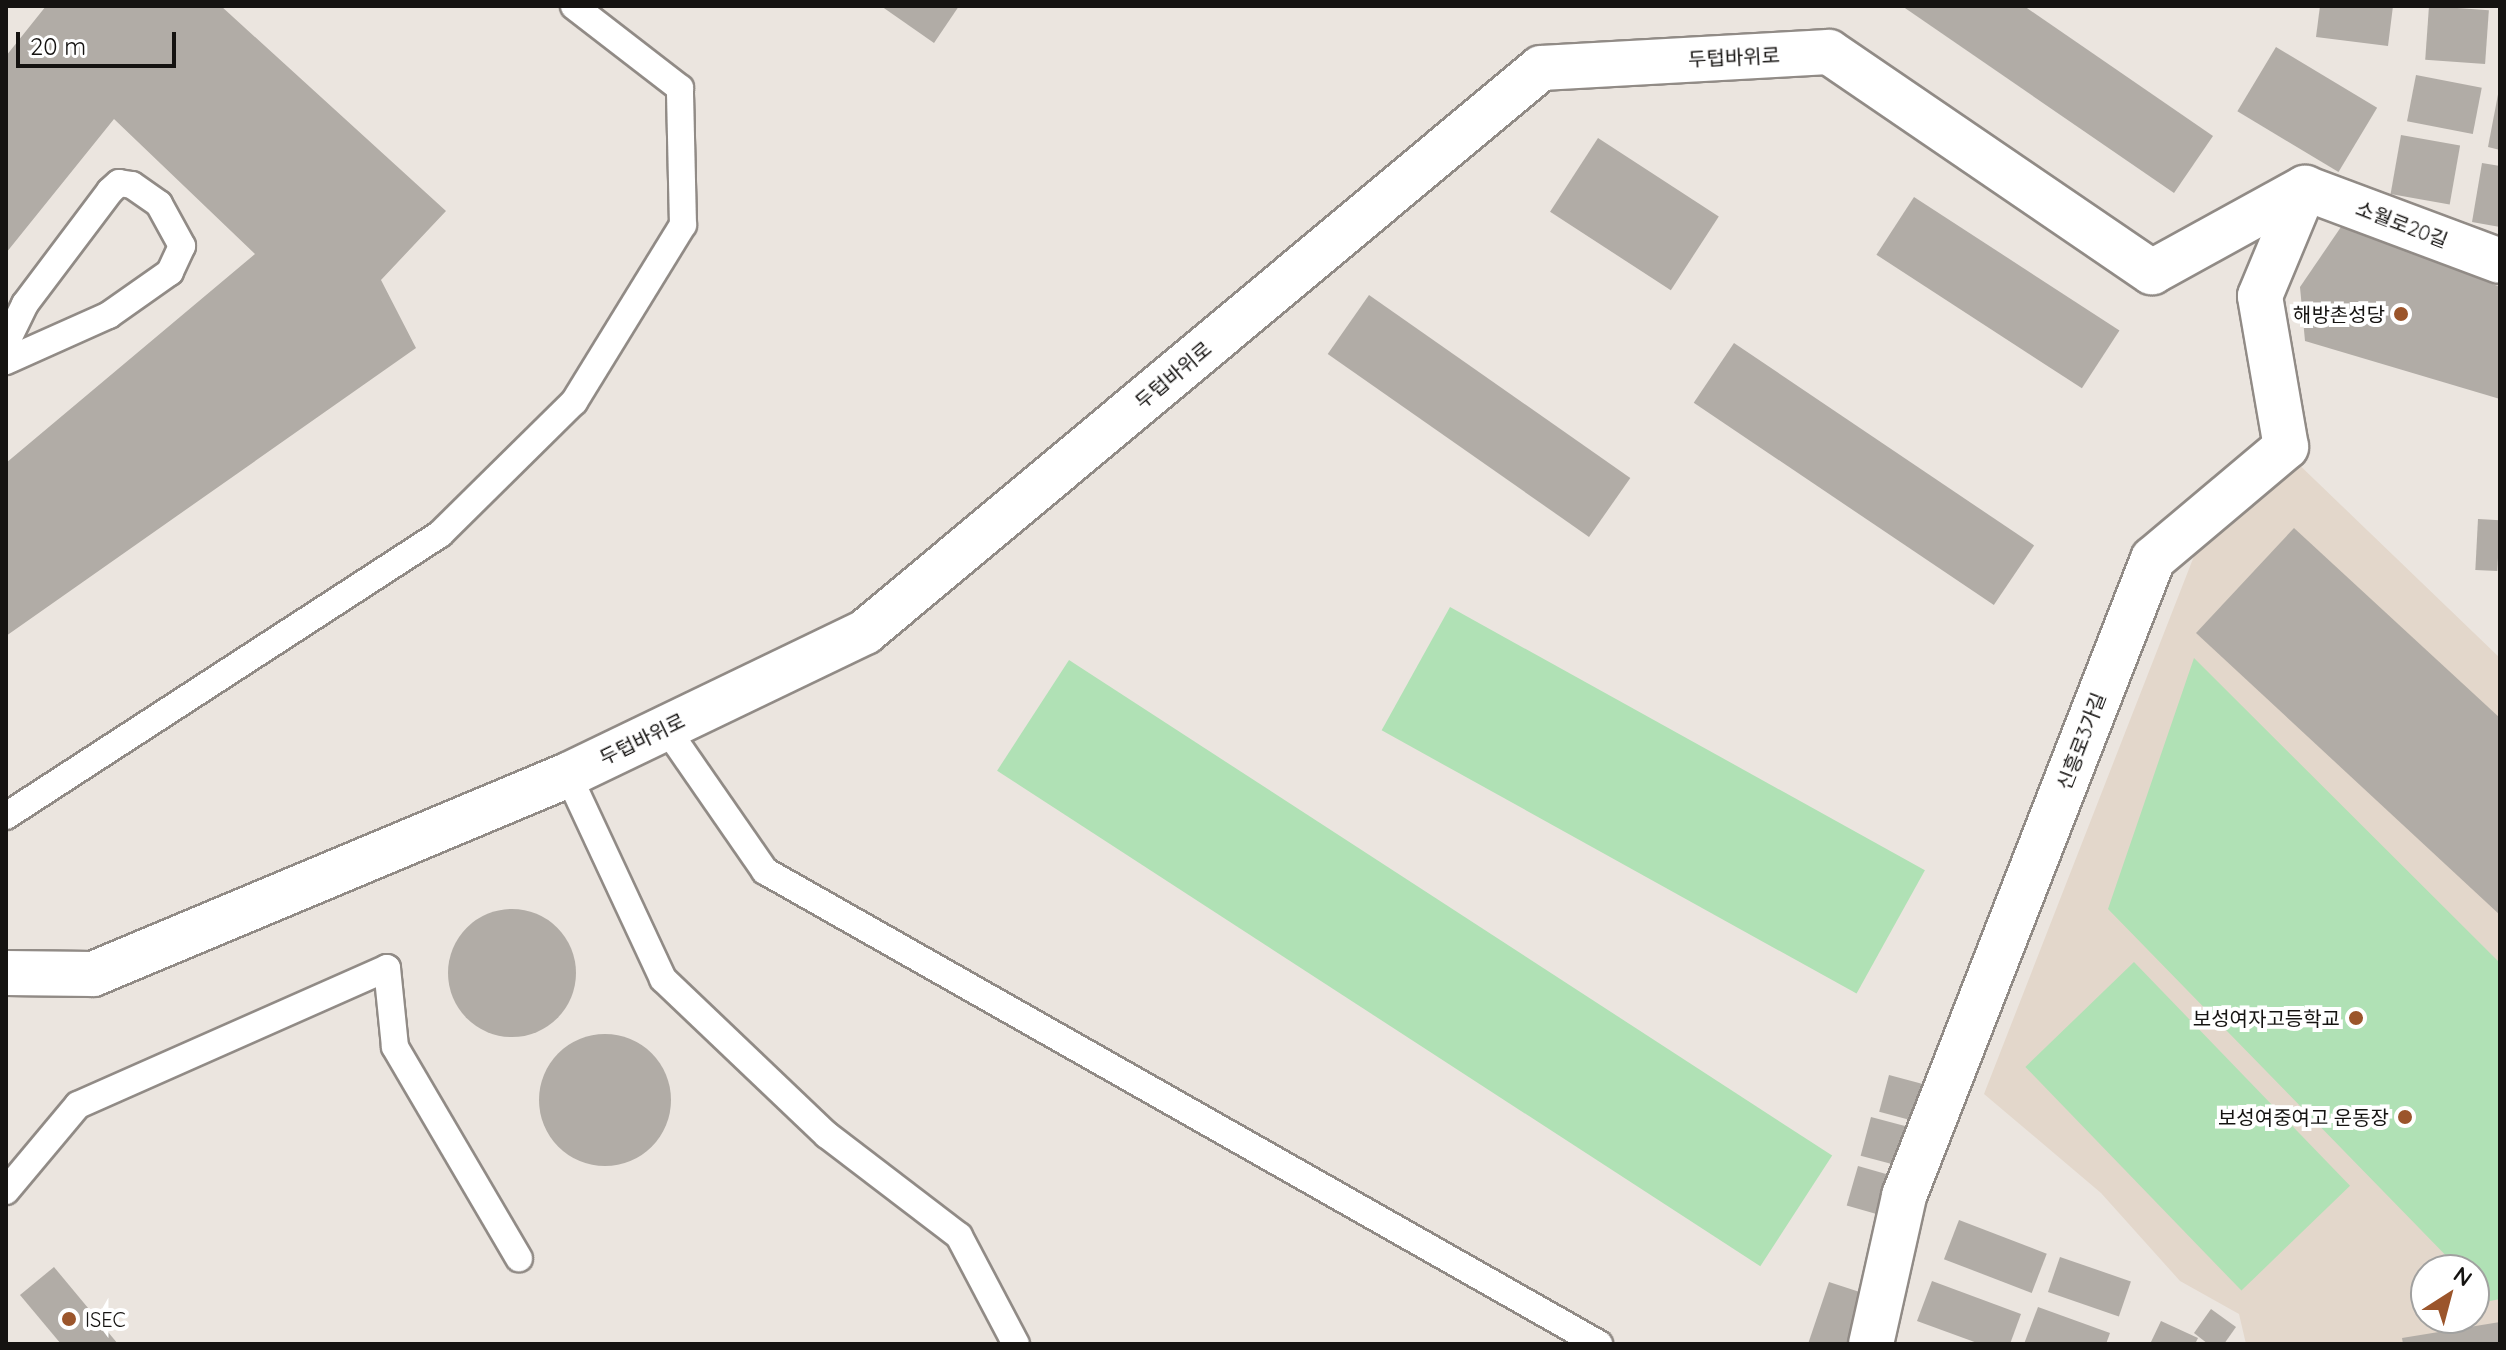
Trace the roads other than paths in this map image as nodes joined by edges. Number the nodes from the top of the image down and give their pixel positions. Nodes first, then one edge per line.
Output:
1 (574, 6) edge
2 (2305, 188) junction
3 (2500, 261) edge
4 (6, 343) edge
5 (6, 361) edge
6 (666, 728) junction
7 (568, 775) junction
8 (6, 816) edge
9 (6, 973) edge
10 (6, 1191) edge
11 (519, 1258) dead end
12 (1016, 1344) edge
13 (1599, 1344) edge
14 (1871, 1344) edge

1 - 8 lane
2 - 3 street, 소월로20길
2 - 6 street, 두텁바위로
2 - 14 street, 신흥로3가길
4 - 5 lane
6 - 7 street, 두텁바위로
6 - 13 lane
7 - 9 street, 두텁바위로
7 - 12 lane
10 - 11 lane

